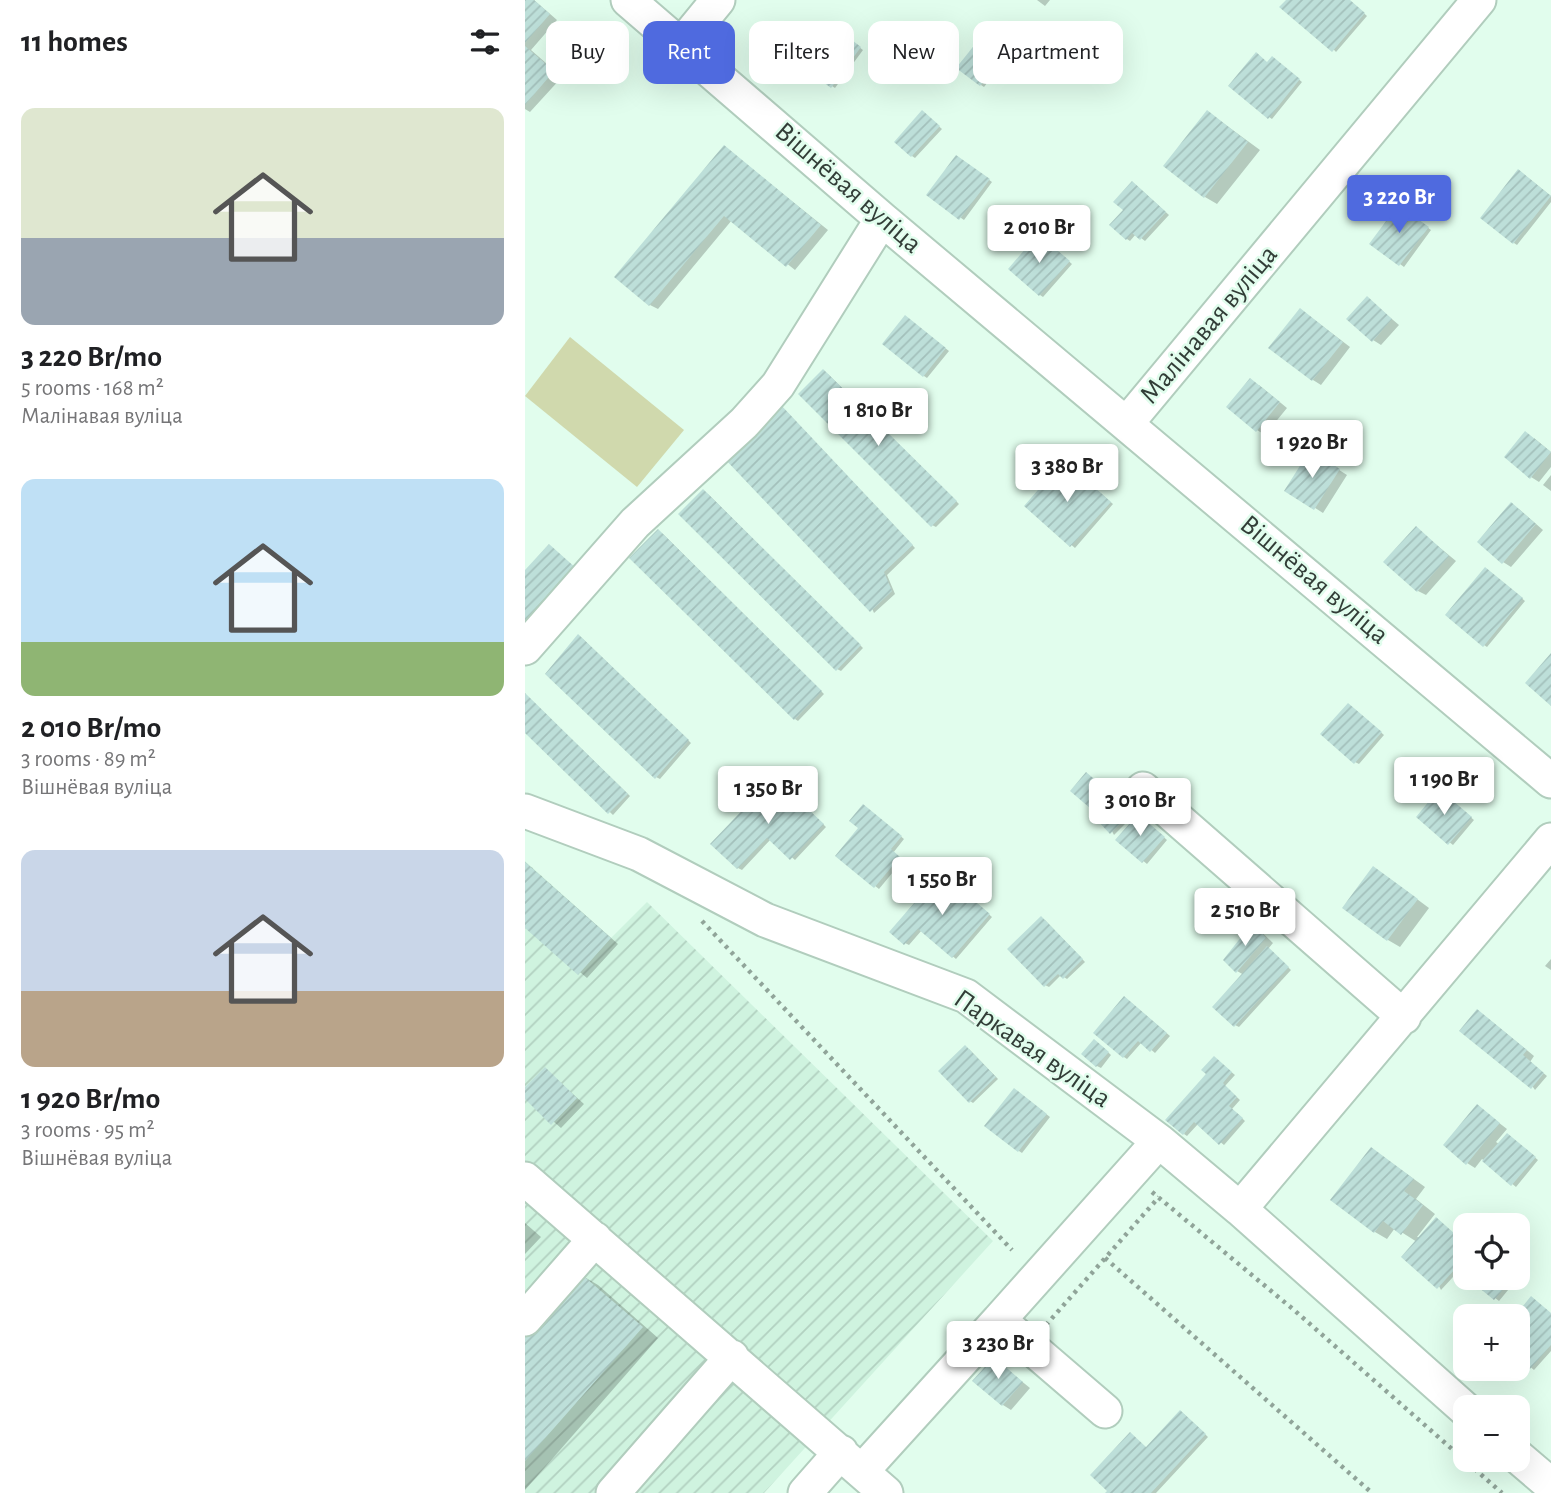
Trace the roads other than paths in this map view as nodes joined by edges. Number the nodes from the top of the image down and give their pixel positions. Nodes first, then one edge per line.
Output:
1 (628, 0) edge
2 (718, 0) edge
3 (1479, 0) edge
4 (654, 21) edge
5 (701, 21) edge
6 (728, 84) edge
7 (882, 219) junction
8 (1128, 423) junction
9 (525, 649) edge
10 (1551, 780) edge
11 (1143, 789) dead end
12 (525, 811) edge
13 (1551, 841) edge
14 (1404, 1017) junction
15 (1159, 1141) junction
16 (525, 1179) edge
17 (1240, 1209) junction
18 (595, 1239) junction
19 (525, 1319) edge
20 (999, 1320) junction
21 (732, 1357) junction
22 (1453, 1398) edge
23 (1105, 1411) dead end
24 (840, 1451) junction
25 (1530, 1467) edge
26 (1551, 1486) edge
27 (613, 1493) edge
28 (805, 1493) edge
29 (886, 1493) edge

1 - 4 street, Вішнёвая вуліца
2 - 5 street
3 - 8 street, Малінавая вуліца
6 - 7 street, Вішнёвая вуліца
7 - 8 street, Вішнёвая вуліца
7 - 9 street
8 - 10 street, Вішнёвая вуліца
11 - 14 street
12 - 15 street, Паркавая вуліца
13 - 14 street
14 - 17 street
15 - 17 street, Паркавая вуліца
15 - 20 street
16 - 18 street
17 - 22 street, Паркавая вуліца
18 - 19 street
18 - 21 street
20 - 23 street
20 - 24 street
21 - 24 street
21 - 27 street
24 - 28 street
24 - 29 street
25 - 26 street

